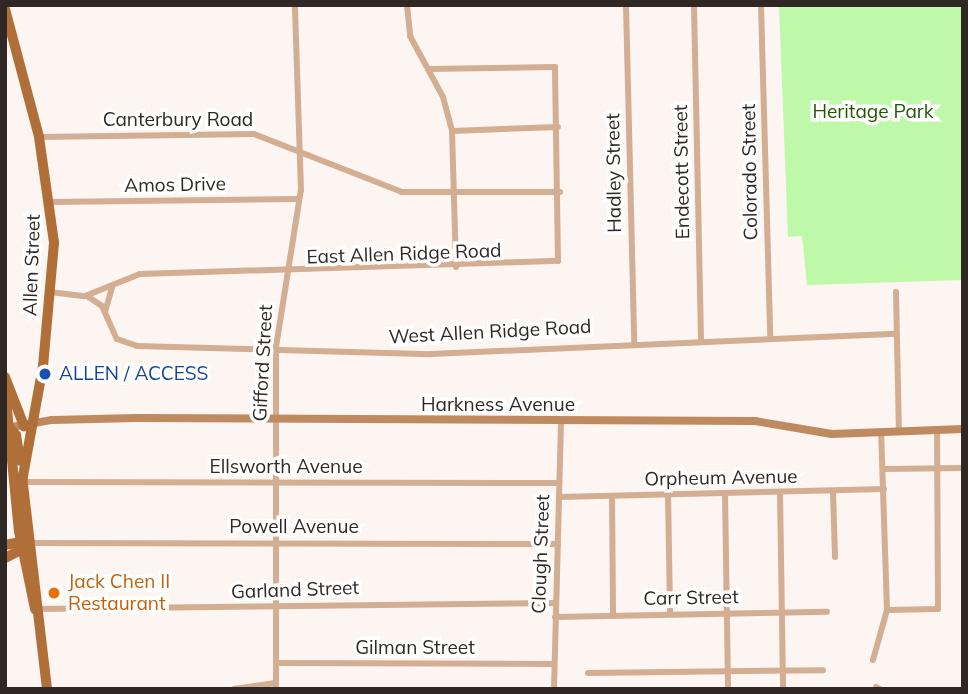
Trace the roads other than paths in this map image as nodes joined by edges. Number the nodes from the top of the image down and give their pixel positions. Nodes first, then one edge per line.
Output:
1 (295, 5) edge
2 (407, 5) edge
3 (626, 5) edge
4 (694, 5) edge
5 (761, 5) edge
6 (5, 9) edge
7 (428, 69) junction
8 (558, 127) junction
9 (452, 131) junction
10 (39, 137) junction
11 (300, 149) junction
12 (560, 192) junction
13 (454, 195) junction
14 (299, 199) junction
15 (51, 202) junction
16 (456, 267) junction
17 (287, 274) junction
18 (112, 286) junction
19 (50, 292) junction
20 (896, 292) dead end
21 (85, 296) junction
22 (105, 312) junction
23 (897, 334) junction
24 (769, 337) junction
25 (701, 339) junction
26 (634, 341) junction
27 (276, 347) junction
28 (5, 377) edge
29 (5, 389) edge
30 (276, 420) junction
31 (561, 421) junction
32 (25, 424) junction
33 (7, 428) edge
34 (963, 429) edge
35 (937, 430) junction
36 (899, 431) junction
37 (881, 432) junction
38 (938, 468) junction
39 (963, 468) edge
40 (884, 469) junction
41 (276, 482) junction
42 (18, 483) junction
43 (559, 483) junction
44 (884, 489) junction
45 (833, 492) junction
46 (780, 493) junction
47 (668, 494) junction
48 (725, 494) junction
49 (559, 496) junction
50 (612, 496) junction
51 (10, 504) edge
52 (25, 541) junction
53 (275, 543) junction
54 (558, 544) junction
55 (5, 545) edge
56 (22, 551) junction
57 (835, 557) dead end
58 (5, 558) edge
59 (556, 603) junction
60 (275, 604) junction
61 (35, 608) junction
62 (887, 610) junction
63 (782, 612) junction
64 (827, 612) dead end
65 (670, 613) junction
66 (728, 613) junction
67 (612, 614) junction
68 (555, 617) junction
69 (873, 660) dead end
70 (276, 663) junction
71 (554, 664) junction
72 (783, 670) junction
73 (823, 670) dead end
74 (728, 671) junction
75 (588, 673) dead end
76 (276, 686) edge
77 (47, 689) edge
78 (234, 689) edge
79 (554, 689) edge
80 (728, 689) edge
81 (783, 689) edge

1 - 11 street, Gifford Street
2 - 7 street
3 - 26 street, Hadley Street
4 - 25 street, Endecott Street
5 - 24 street, Colorado Street
6 - 10 main road, Allen Street
7 - 8 street, East Allen Ridge Road
7 - 9 street
8 - 9 street
8 - 12 street, East Allen Ridge Road
9 - 13 street
10 - 11 street, Canterbury Road
10 - 15 main road, Allen Street
11 - 13 street, Canterbury Road
11 - 14 street, Gifford Street
12 - 13 street, Canterbury Road
12 - 16 street, East Allen Ridge Road
13 - 16 street
14 - 15 street, Amos Drive
14 - 17 street, Gifford Street
15 - 19 main road, Allen Street
16 - 17 street, East Allen Ridge Road
17 - 18 street, East Allen Ridge Road
17 - 27 street, Gifford Street
18 - 21 street, East Allen Ridge Road
18 - 22 street
19 - 21 street, East Allen Ridge Road
19 - 32 main road, Allen Street
20 - 23 street
21 - 22 street, West Allen Ridge Road
22 - 27 street, West Allen Ridge Road
23 - 24 street, West Allen Ridge Road
23 - 36 street
24 - 25 street, West Allen Ridge Road
25 - 26 street, West Allen Ridge Road
26 - 27 street, West Allen Ridge Road
27 - 30 street, Gifford Street
28 - 32 main road
29 - 33 main road
30 - 31 main road, Harkness Avenue
30 - 32 main road, Harkness Avenue
30 - 41 street, Gifford Street
31 - 37 main road, Harkness Avenue
31 - 43 street, Clough Street
32 - 33 main road
32 - 42 main road, Allen Street
33 - 42 main road
34 - 35 main road, Harkness Avenue
35 - 36 main road, Harkness Avenue
35 - 38 street
36 - 37 main road, Harkness Avenue
37 - 40 street
38 - 39 street
38 - 40 street
38 - 62 street
40 - 44 street
41 - 42 street, Ellsworth Avenue
41 - 43 street, Ellsworth Avenue
41 - 53 street, Gifford Street
42 - 51 main road
42 - 52 main road
43 - 49 street, Clough Street
44 - 45 street, Orpheum Avenue
44 - 62 street
45 - 46 street, Orpheum Avenue
45 - 57 street
46 - 48 street, Orpheum Avenue
46 - 63 street
47 - 48 street, Orpheum Avenue
47 - 50 street, Orpheum Avenue
47 - 65 street
48 - 66 street
49 - 50 street, Orpheum Avenue
49 - 54 street, Clough Street
50 - 67 street
51 - 52 main road
52 - 53 street, Powell Avenue
52 - 55 main road
52 - 56 main road
52 - 61 main road
53 - 54 street, Powell Avenue
53 - 60 street, Gifford Street
54 - 59 street, Clough Street
56 - 58 main road
56 - 61 main road
59 - 60 street, Garland Street
59 - 68 street, Clough Street
60 - 61 street, Garland Street
60 - 70 street, Gifford Street
61 - 77 main road
62 - 69 street
63 - 64 street, Carr Street
63 - 66 street, Carr Street
63 - 72 street
65 - 66 street, Carr Street
65 - 67 street, Carr Street
66 - 74 street
67 - 68 street, Carr Street
68 - 71 street, Clough Street
70 - 71 street, Gilman Street
70 - 76 street, Gifford Street
71 - 79 street, Clough Street
72 - 73 street
72 - 74 street
72 - 81 street
74 - 75 street
74 - 80 street
76 - 78 street

